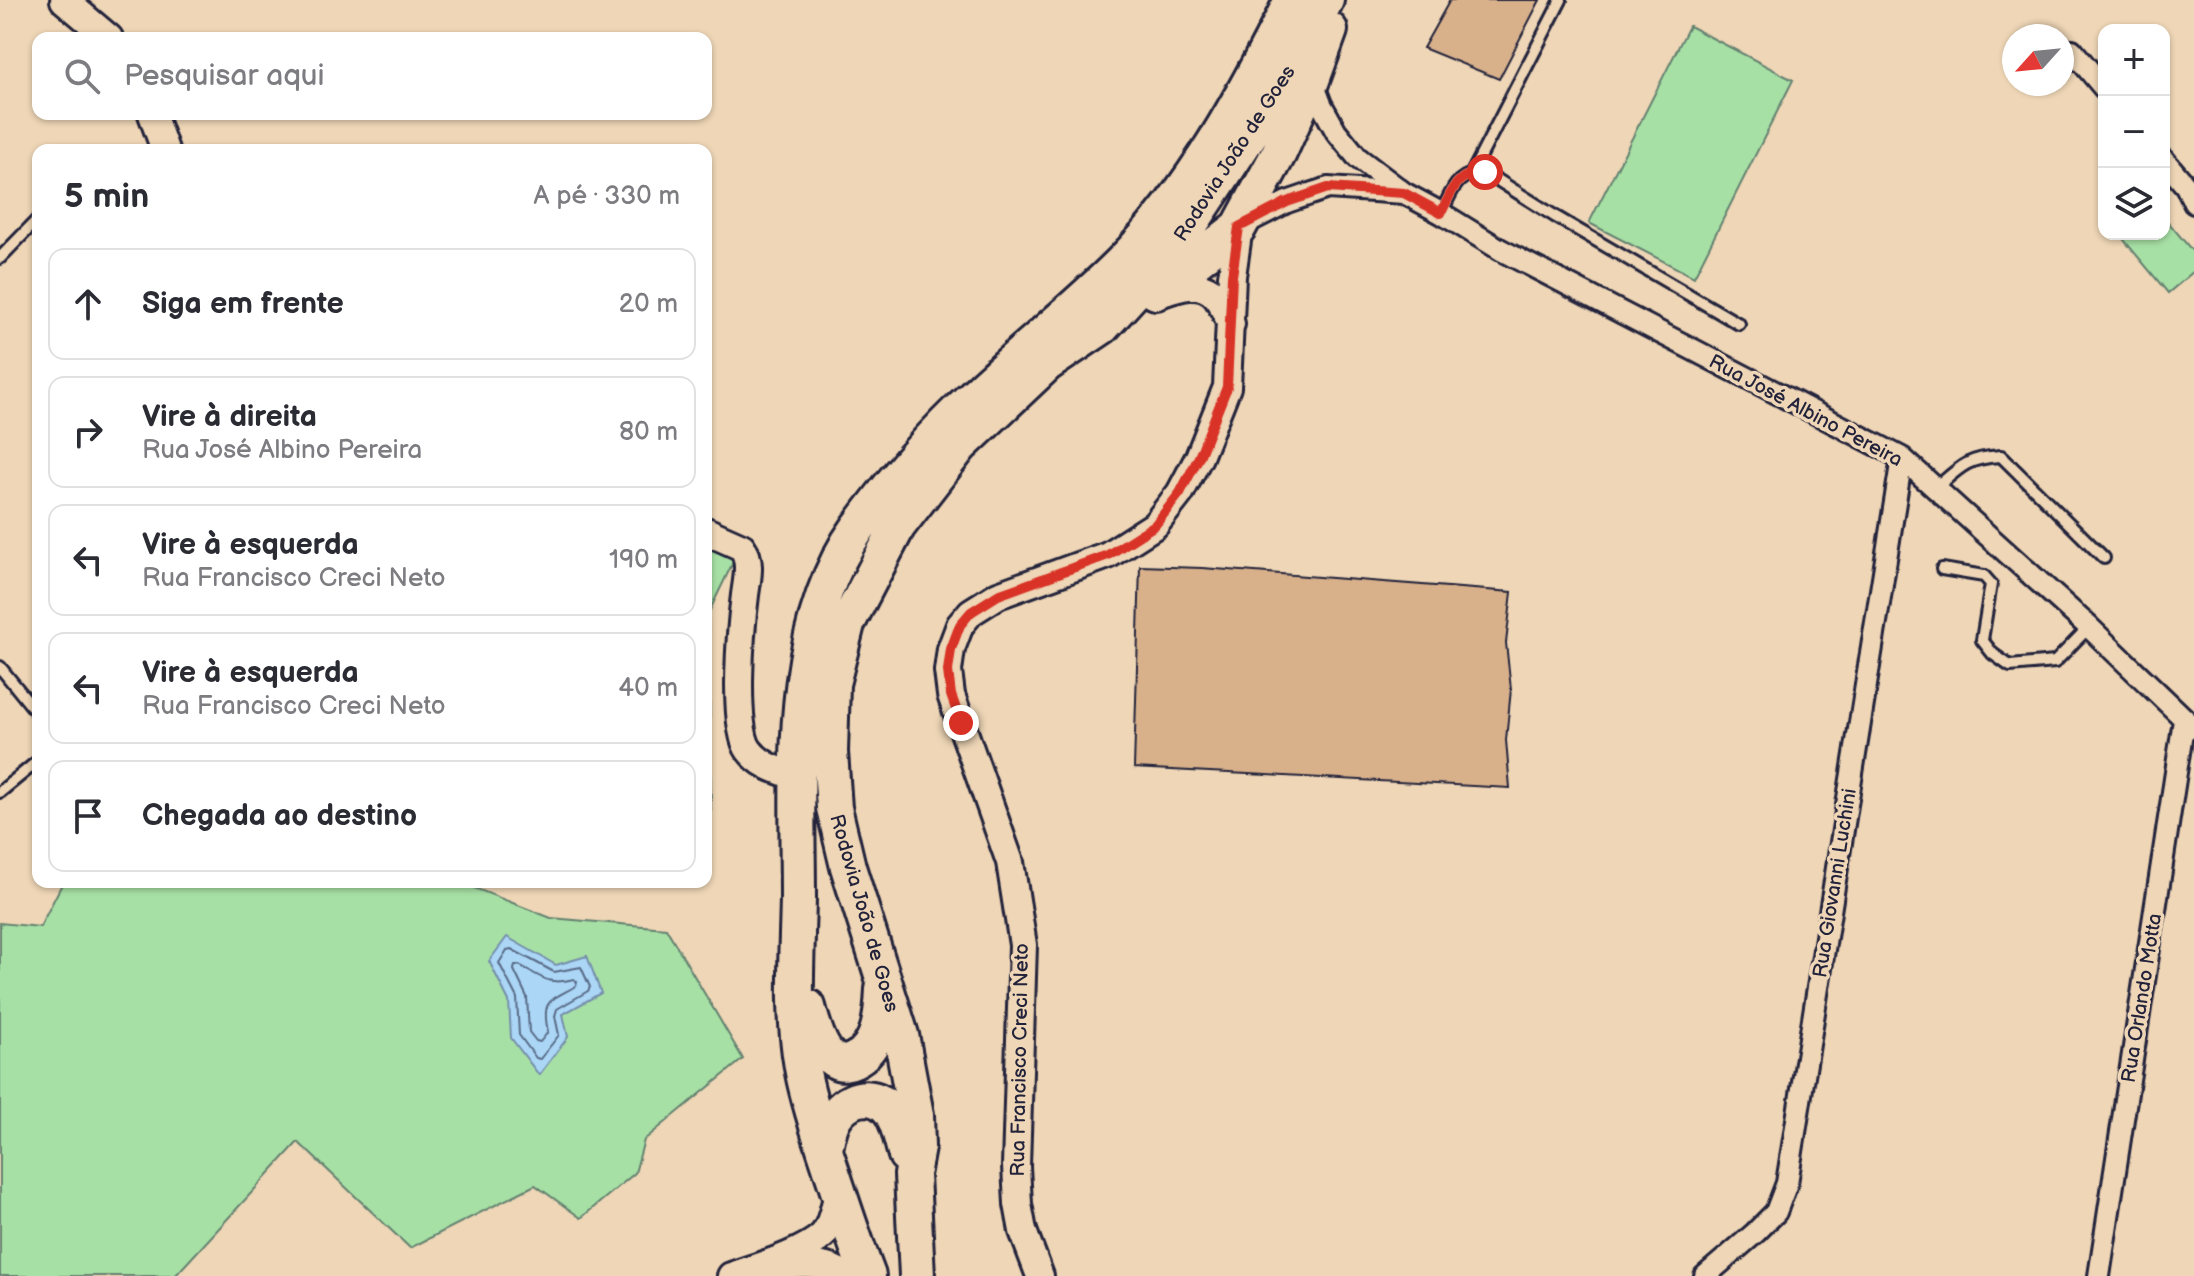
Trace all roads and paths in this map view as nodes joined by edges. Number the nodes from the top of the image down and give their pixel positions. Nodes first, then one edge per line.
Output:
1 (64, 0) edge
2 (1292, 0) edge
3 (1326, 0) edge
4 (1340, 0) edge
5 (1561, 0) edge
6 (102, 32) edge
7 (2074, 52) edge
8 (1312, 80) junction
9 (2098, 81) edge
10 (154, 120) edge
11 (163, 144) edge
12 (2170, 167) edge
13 (1472, 173) junction
14 (1404, 193) junction
15 (2194, 203) edge
16 (1441, 213) junction
17 (32, 225) edge
18 (1239, 227) junction
19 (0, 258) edge
20 (1148, 297) junction
21 (1231, 324) junction
22 (1739, 324) dead end
23 (1102, 327) junction
24 (1902, 458) junction
25 (1935, 489) junction
26 (712, 534) edge
27 (2104, 558) dead end
28 (1942, 569) dead end
29 (2089, 627) junction
30 (0, 667) edge
31 (32, 707) edge
32 (2189, 724) edge
33 (32, 766) edge
34 (797, 777) junction
35 (0, 792) edge
36 (798, 943) junction
37 (884, 981) junction
38 (825, 1149) junction
39 (912, 1175) junction
40 (838, 1194) junction
41 (759, 1267) junction
42 (731, 1276) edge
43 (846, 1276) edge
44 (868, 1276) edge
45 (917, 1276) edge
46 (1040, 1276) edge
47 (1705, 1276) edge
48 (2099, 1276) edge

1 - 6 main road
2 - 34 highway, Rodovia João de Goes
3 - 23 highway, Rodovia João de Goes
4 - 8 highway
5 - 13 lane
7 - 9 street
8 - 14 street, Rua José Albino Pereira
8 - 18 highway
10 - 11 main road
12 - 15 street
13 - 16 lane
13 - 22 lane
14 - 16 street, Rua José Albino Pereira
14 - 18 street, Rua José Albino Pereira
16 - 24 street, Rua José Albino Pereira
17 - 19 lane
18 - 20 highway
18 - 21 main road, Rua Francisco Creci Neto
20 - 21 main road
20 - 23 highway
21 - 46 main road, Rua Francisco Creci Neto
23 - 37 highway, Rodovia João de Goes
24 - 25 street, Rua José Albino Pereira
24 - 47 street, Rua Giovanni Luchini
25 - 27 lane
25 - 29 street, Rua José Albino Pereira
26 - 34 main road
28 - 29 lane
29 - 32 street, Rua José Albino Pereira
30 - 31 lane
32 - 48 street, Rua Orlando Motta
33 - 35 lane
34 - 36 highway, Rodovia João de Goes
36 - 37 highway
36 - 38 highway, Rodovia João de Goes
37 - 39 highway, Rodovia João de Goes
38 - 39 highway
38 - 40 highway, Rodovia João de Goes
39 - 45 highway, Rodovia João de Goes
40 - 41 main road
40 - 44 highway, Rodovia João de Goes
41 - 42 main road
41 - 43 main road

